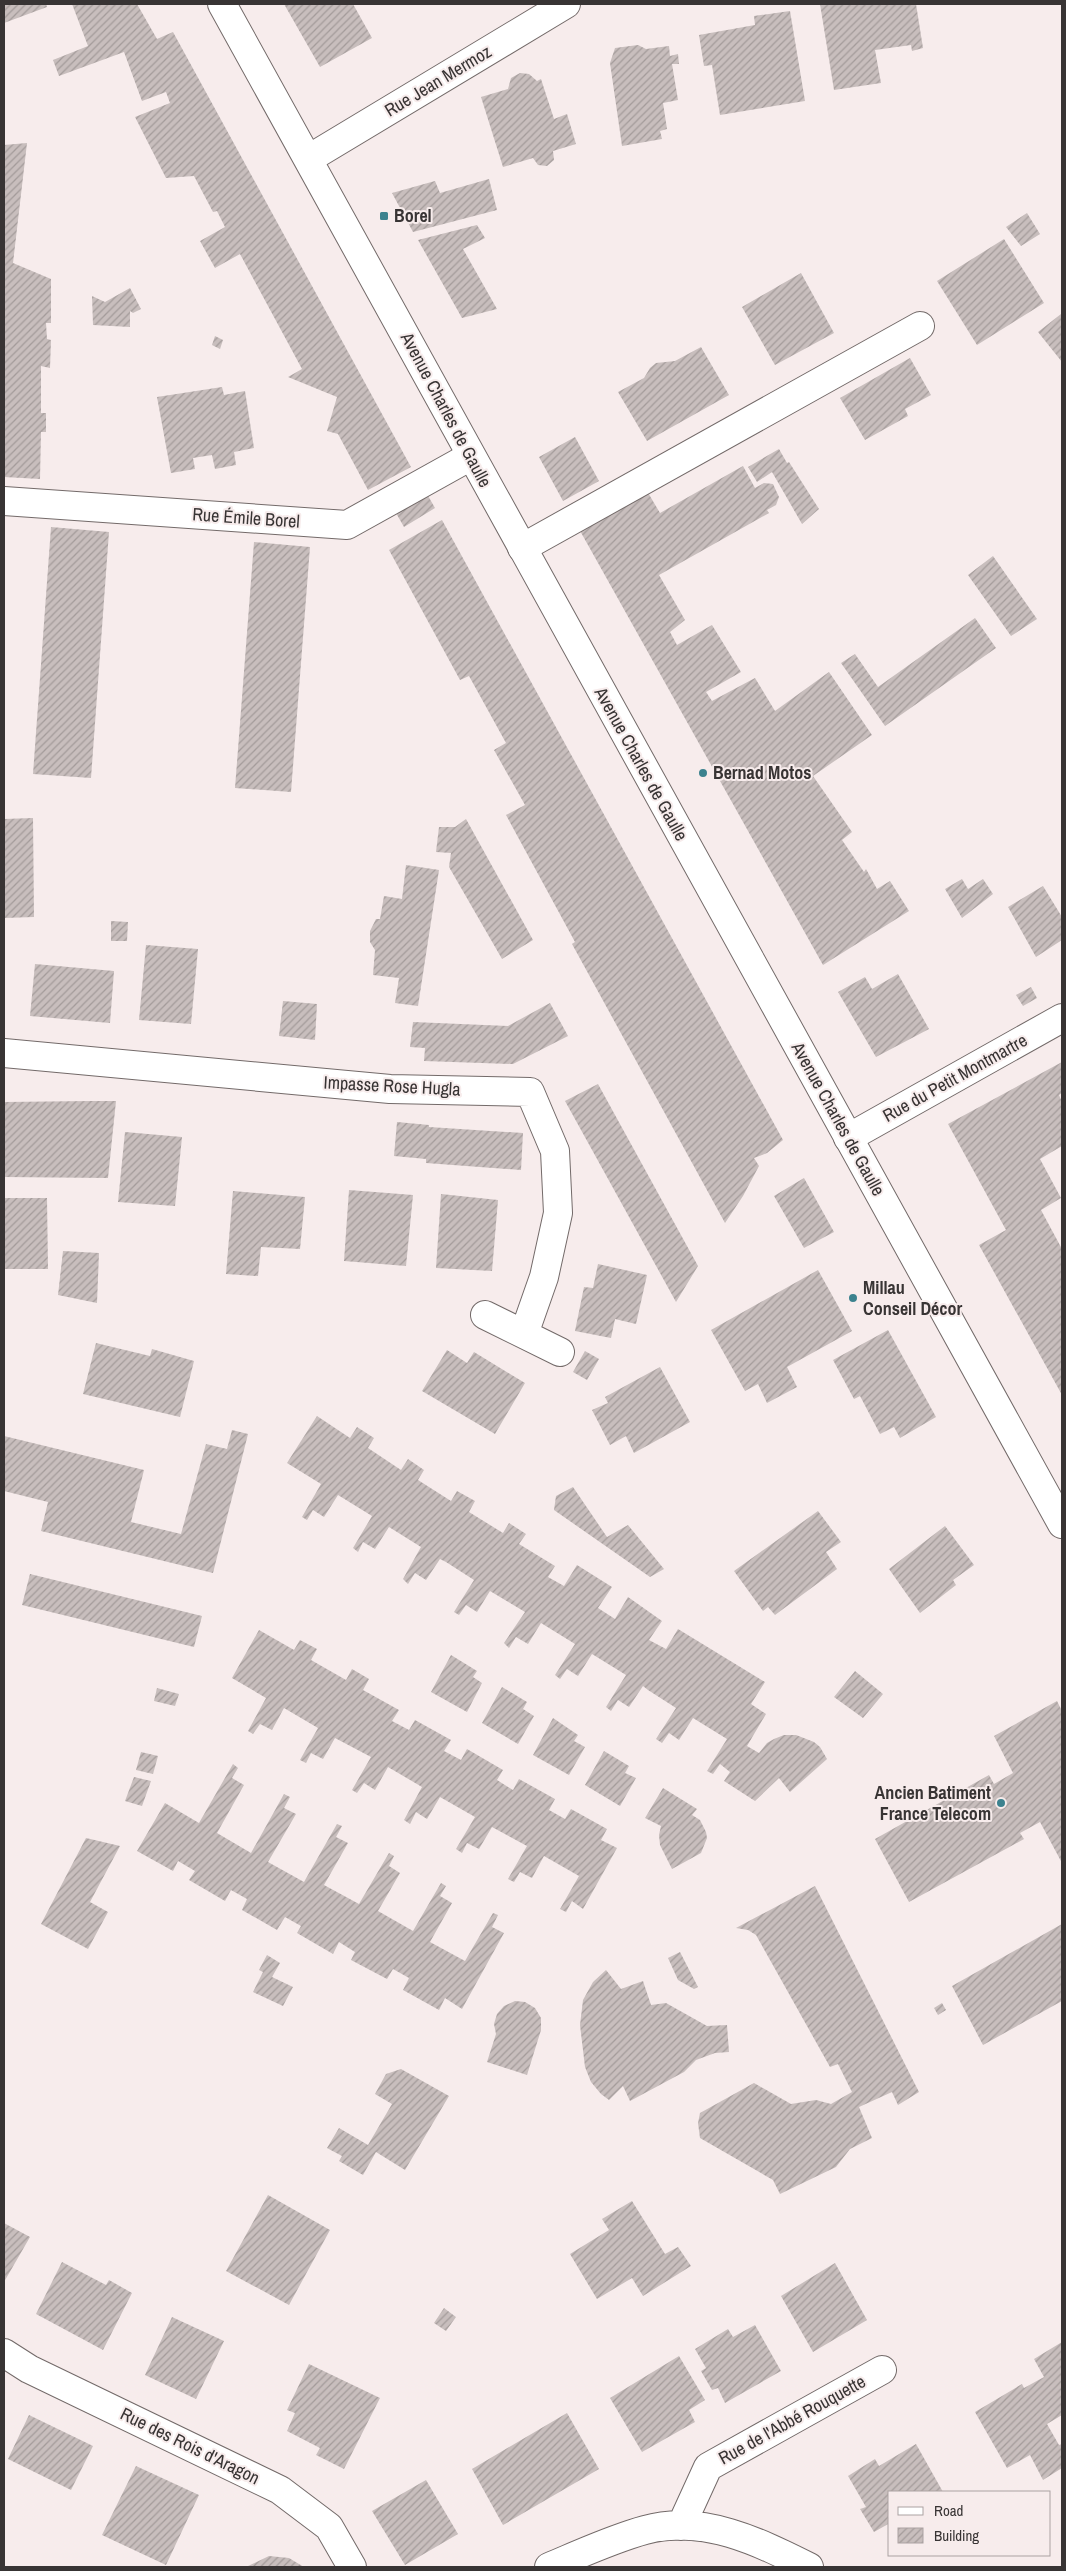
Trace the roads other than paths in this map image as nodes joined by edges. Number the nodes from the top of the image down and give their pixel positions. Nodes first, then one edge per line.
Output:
1 (222, 4) edge
2 (566, 4) edge
3 (310, 158) junction
4 (920, 326) dead end
5 (471, 456) junction
6 (4, 501) edge
7 (522, 548) junction
8 (1062, 1018) edge
9 (4, 1053) edge
10 (848, 1138) junction
11 (486, 1315) dead end
12 (524, 1334) junction
13 (560, 1352) dead end
14 (1062, 1524) edge
15 (4, 2353) edge
16 (882, 2370) dead end
17 (681, 2526) junction
18 (352, 2567) edge
19 (548, 2567) edge
20 (809, 2567) edge

1 - 3 street, Avenue Charles de Gaulle
2 - 3 street, Rue Jean Mermoz
3 - 5 street, Avenue Charles de Gaulle
4 - 7 street
5 - 6 street, Rue Émile Borel
5 - 7 street, Avenue Charles de Gaulle
7 - 10 street, Avenue Charles de Gaulle
8 - 10 street, Rue du Petit Montmartre
9 - 12 street, Impasse Rose Hugla
10 - 14 street, Avenue Charles de Gaulle
11 - 12 street
12 - 13 street
15 - 18 street, Rue des Rois d'Aragon
16 - 17 street, Rue de l'Abbé Rouquette
17 - 19 street
17 - 20 street

